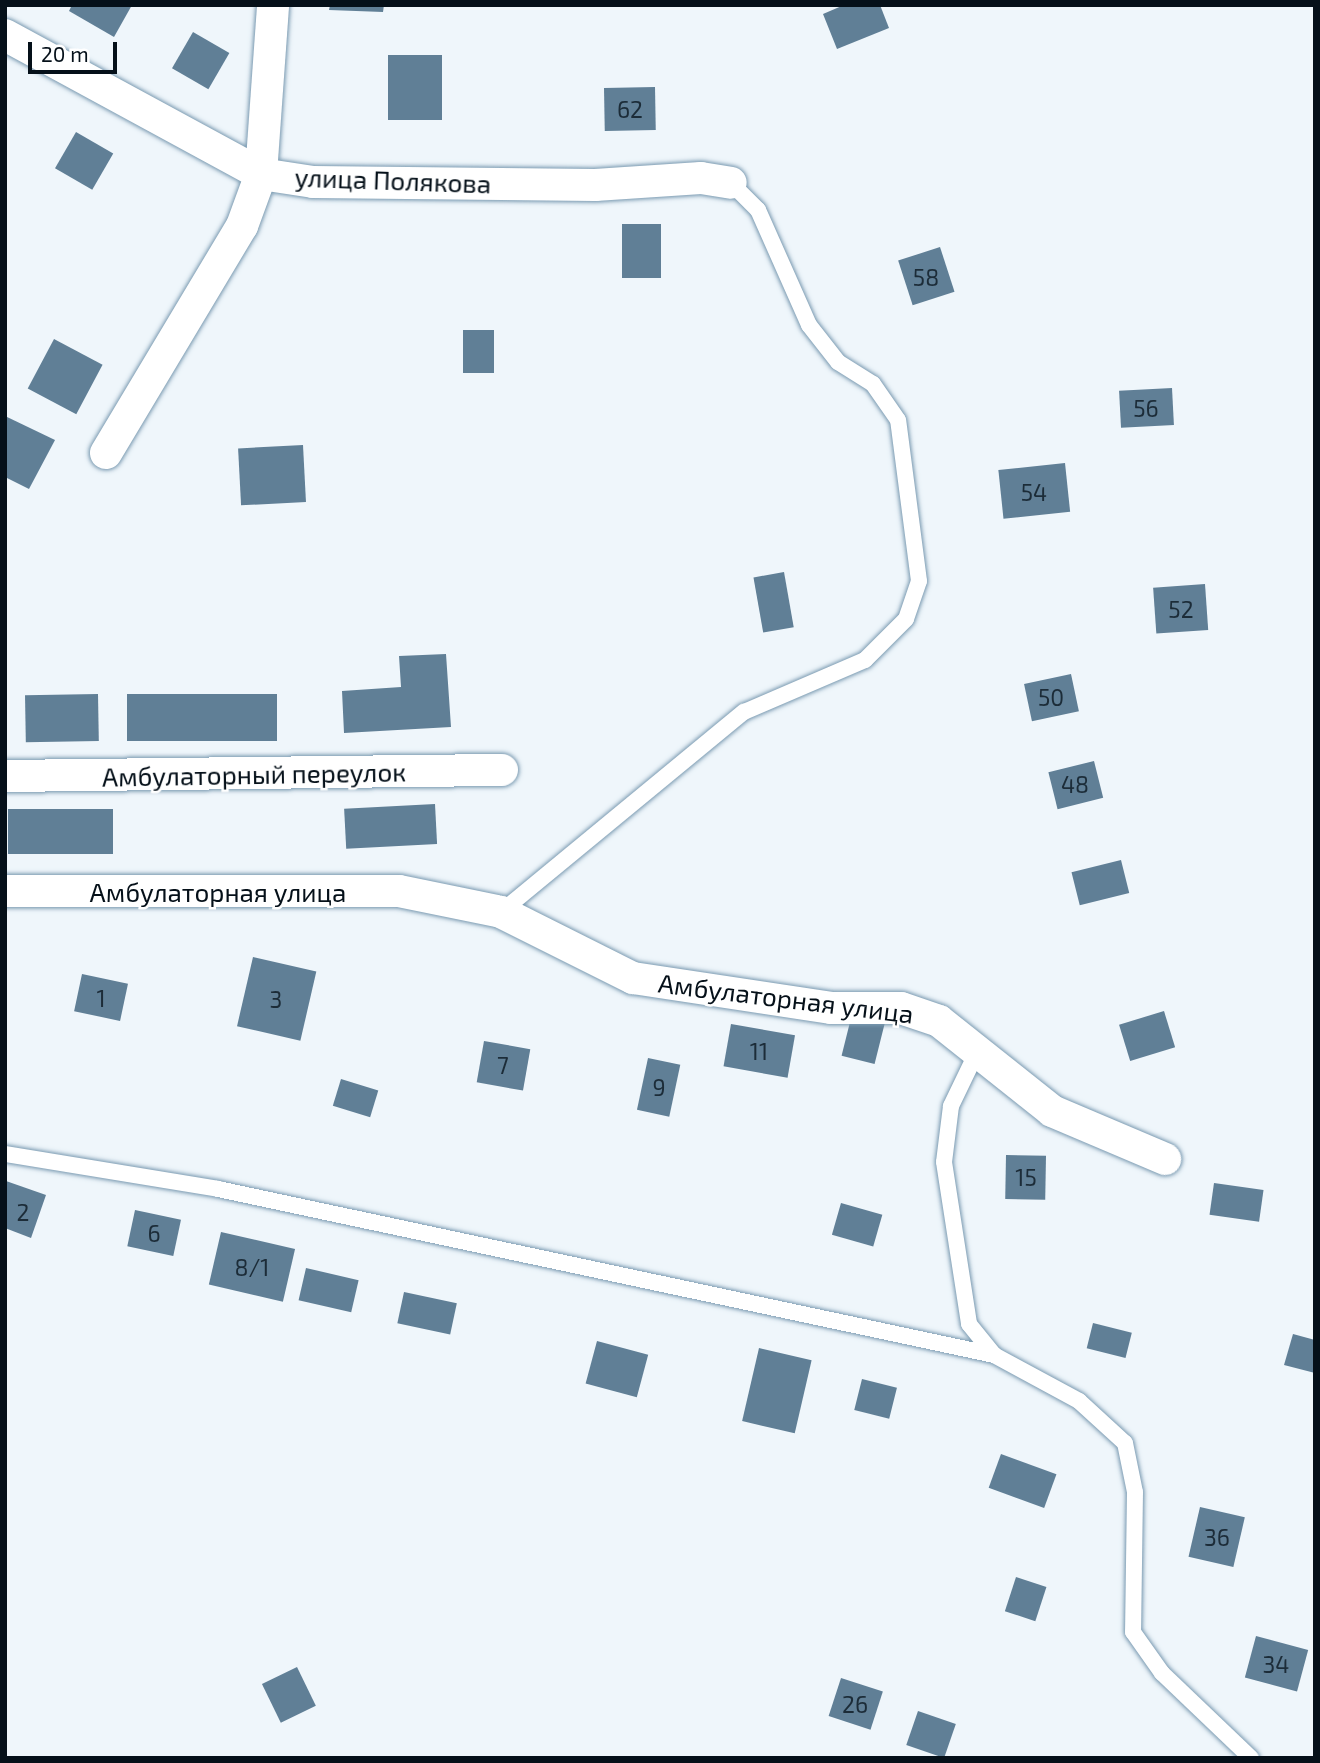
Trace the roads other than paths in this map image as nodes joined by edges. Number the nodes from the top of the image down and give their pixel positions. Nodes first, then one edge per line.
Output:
1 (274, 5) edge
2 (5, 35) edge
3 (261, 174) junction
4 (732, 183) joint
5 (106, 453) dead end
6 (502, 770) dead end
7 (5, 776) edge
8 (5, 891) edge
9 (501, 912) junction
10 (976, 1054) junction
11 (5, 1154) edge
12 (1165, 1160) dead end
13 (994, 1355) junction
14 (1251, 1758) edge

1 - 3 street
2 - 3 street, улица Полякова
3 - 4 street, улица Полякова
3 - 5 street
4 - 9 lane
6 - 7 street, Амбулаторный переулок
8 - 9 street, Амбулаторная улица
9 - 10 street, Амбулаторная улица
10 - 12 street, Амбулаторная улица
10 - 13 lane
11 - 13 lane
13 - 14 lane

